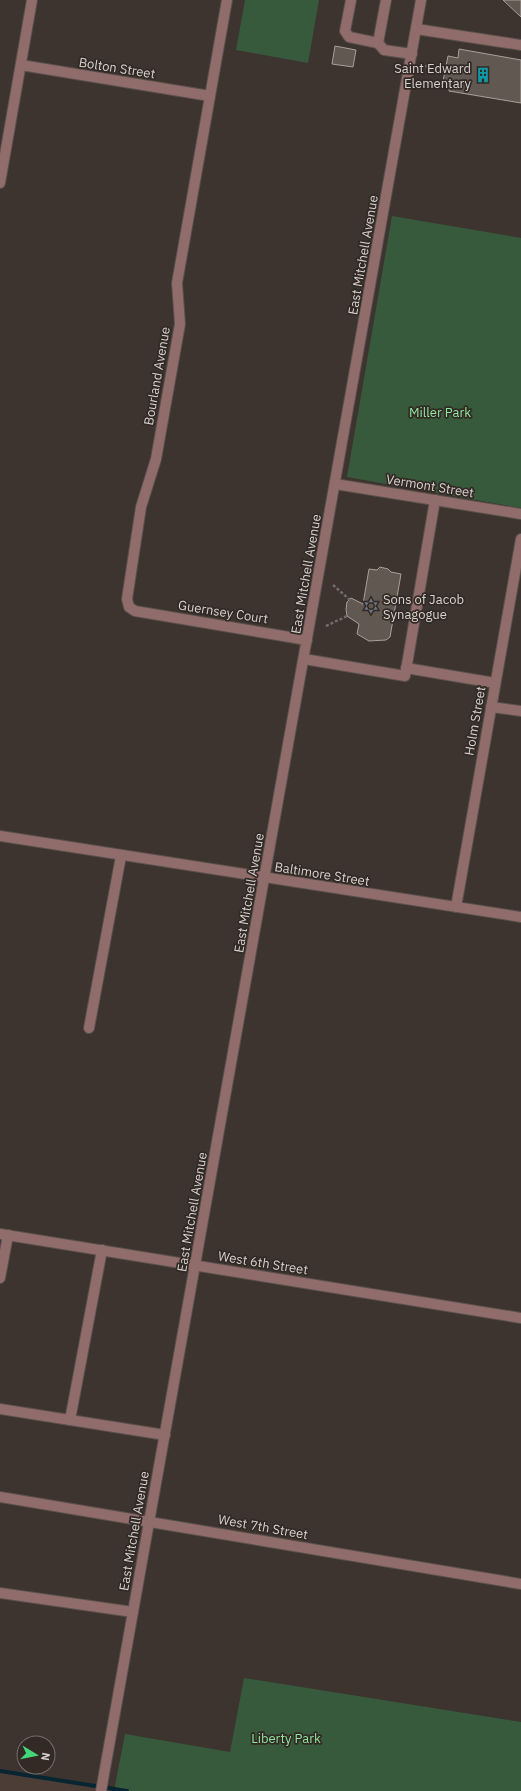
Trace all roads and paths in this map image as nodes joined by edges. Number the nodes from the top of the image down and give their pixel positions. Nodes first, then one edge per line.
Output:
1 (32, 0) edge
2 (227, 0) edge
3 (351, 0) edge
4 (386, 0) edge
5 (422, 0) edge
6 (416, 29) junction
7 (378, 43) junction
8 (521, 45) edge
9 (412, 54) junction
10 (21, 65) junction
11 (426, 66) dead end
12 (445, 69) dead end
13 (210, 96) junction
14 (0, 183) edge
15 (335, 484) junction
16 (435, 500) junction
17 (521, 514) edge
18 (521, 539) edge
19 (333, 585) dead end
20 (350, 600) dead end
21 (135, 611) joint
22 (347, 616) dead end
23 (326, 626) dead end
24 (307, 640) junction
25 (304, 659) junction
26 (406, 668) junction
27 (495, 683) junction
28 (491, 707) junction
29 (521, 711) edge
30 (0, 836) edge
31 (121, 856) junction
32 (265, 878) junction
33 (456, 907) junction
34 (521, 918) edge
35 (89, 1028) dead end
36 (4, 1235) edge
37 (102, 1250) junction
38 (195, 1266) junction
39 (0, 1278) edge
40 (521, 1318) edge
41 (0, 1409) edge
42 (70, 1420) junction
43 (165, 1435) junction
44 (0, 1497) edge
45 (150, 1521) junction
46 (521, 1584) edge
47 (0, 1593) edge
48 (133, 1612) junction
49 (101, 1791) edge

1 - 10 street
2 - 13 street, Bourland Avenue
3 - 7 street
4 - 7 street
5 - 6 street, East Mitchell Avenue
6 - 8 street
6 - 9 street, East Mitchell Avenue
7 - 9 street
9 - 15 street, East Mitchell Avenue
10 - 13 street, Bolton Street
10 - 14 street
11 - 12 path
13 - 21 street, Bourland Avenue
15 - 16 street, Vermont Street
15 - 24 street, East Mitchell Avenue
16 - 17 street, Vermont Street
16 - 26 street
18 - 27 street, Holm Street
19 - 20 path
21 - 24 street, Guernsey Court
22 - 23 path
24 - 25 street, East Mitchell Avenue
25 - 26 street
25 - 32 street, East Mitchell Avenue
26 - 27 street
27 - 28 street, Holm Street
28 - 29 street
28 - 33 street, Holm Street
30 - 31 street, Baltimore Street
31 - 32 street, Baltimore Street
31 - 35 street
32 - 33 street, Baltimore Street
32 - 38 street, East Mitchell Avenue
33 - 34 street, Baltimore Street
36 - 37 street, West 6th Street
36 - 39 street
37 - 38 street, West 6th Street
37 - 42 street
38 - 40 street, West 6th Street
38 - 43 street, East Mitchell Avenue
41 - 42 street
42 - 43 street
43 - 45 street, East Mitchell Avenue
44 - 45 street, West 7th Street
45 - 46 street, West 7th Street
45 - 48 street, East Mitchell Avenue
47 - 48 street
48 - 49 street, East Mitchell Avenue

